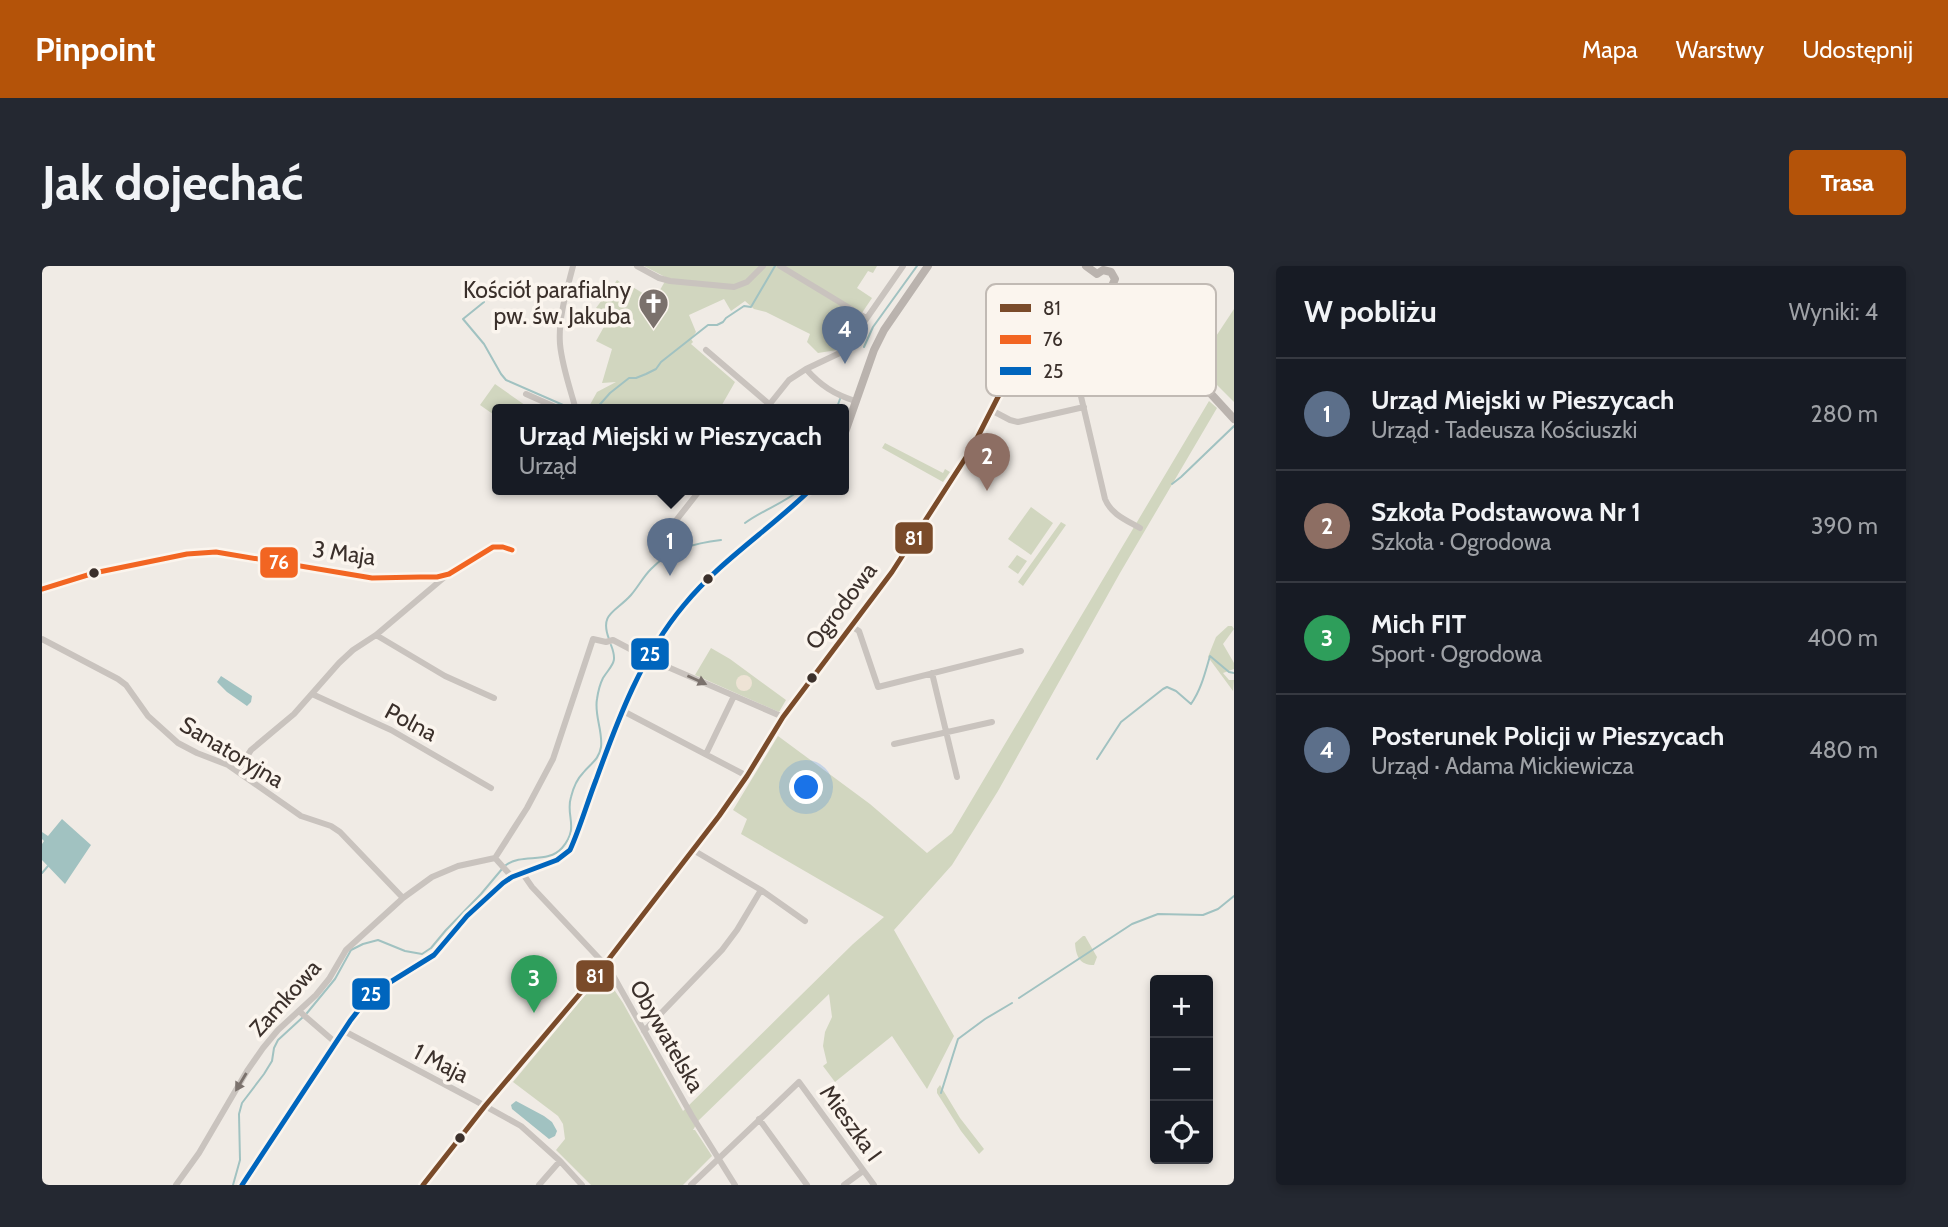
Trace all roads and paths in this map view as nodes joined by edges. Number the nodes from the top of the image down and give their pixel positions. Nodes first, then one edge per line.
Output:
1 (573, 266) edge
2 (637, 266) edge
3 (763, 266) edge
4 (780, 266) edge
5 (903, 266) edge
6 (928, 266) edge
7 (1086, 266) edge
8 (1113, 269) edge
9 (866, 318) junction
10 (706, 351) dead end
11 (806, 369) junction
12 (526, 394) dead end
13 (998, 396) edge
14 (1081, 396) edge
15 (1213, 396) edge
16 (851, 400) junction
17 (548, 404) edge
18 (574, 404) edge
19 (764, 404) edge
20 (769, 404) edge
21 (1084, 407) junction
22 (849, 410) edge
23 (991, 410) junction
24 (1234, 419) edge
25 (696, 495) edge
26 (804, 495) edge
27 (1140, 528) dead end
28 (512, 550) dead end
29 (652, 551) dead end
30 (449, 574) junction
31 (42, 589) edge
32 (851, 626) junction
33 (376, 635) junction
34 (42, 639) edge
35 (1021, 651) dead end
36 (648, 658) junction
37 (932, 673) junction
38 (312, 694) junction
39 (734, 696) junction
40 (494, 698) dead end
41 (623, 711) junction
42 (782, 717) junction
43 (992, 722) dead end
44 (947, 732) junction
45 (894, 744) dead end
46 (706, 754) junction
47 (238, 771) junction
48 (747, 776) junction
49 (957, 777) dead end
50 (491, 788) dead end
51 (692, 850) junction
52 (495, 858) junction
53 (523, 874) junction
54 (512, 877) junction
55 (761, 890) junction
56 (403, 898) junction
57 (805, 921) dead end
58 (604, 964) junction
59 (303, 1014) junction
60 (344, 1031) junction
61 (644, 1031) junction
62 (336, 1043) junction
63 (485, 1106) junction
64 (759, 1119) junction
65 (718, 1159) junction
66 (560, 1161) junction
67 (863, 1171) junction
68 (176, 1185) edge
69 (242, 1185) edge
70 (423, 1185) edge
71 (539, 1185) edge
72 (582, 1185) edge
73 (691, 1185) edge
74 (735, 1185) edge
75 (807, 1185) edge
76 (844, 1185) edge
77 (874, 1185) edge

1 - 18 street
2 - 3 street
4 - 9 street
5 - 9 street
6 - 16 street
7 - 8 street
9 - 11 street
10 - 19 street
11 - 16 street
11 - 20 street
12 - 17 street
13 - 23 street, Ogrodowa
14 - 21 street
15 - 24 street
16 - 22 street
21 - 23 street
21 - 27 street
23 - 32 street, Ogrodowa
25 - 29 street
26 - 36 street
28 - 30 street, 3 Maja
30 - 31 street, 3 Maja
30 - 33 street
32 - 37 street
32 - 42 street, Ogrodowa
33 - 38 street
33 - 40 street
34 - 47 street, Sanatoryjna
35 - 37 street
36 -> 39 street
36 - 41 street
36 - 52 street
37 - 44 street
38 - 47 street
38 - 50 street, Polna
39 - 42 street
39 - 46 street
41 - 46 street
41 - 53 street
42 - 48 street, Ogrodowa
43 - 44 street
44 - 45 street
44 - 49 street
46 - 48 street
47 - 56 street, Sanatoryjna
48 - 51 street, Ogrodowa
51 - 55 street
51 - 58 street, Ogrodowa
52 - 54 street
52 - 56 street, Zamkowa
53 - 54 street
53 - 58 street, Obywatelska
54 - 60 street
55 - 57 street
55 - 61 street
56 - 59 street, Zamkowa
58 - 61 street, Obywatelska
58 - 63 street, Ogrodowa
59 - 62 street
59 -> 68 street, Zamkowa
60 - 62 street
60 - 63 street, 1 Maja
61 - 65 street, Obywatelska
62 - 69 street
63 - 66 street, 1 Maja
63 - 70 street, Ogrodowa
64 - 65 street
64 - 67 street, Mieszka I
64 - 75 street
65 - 73 street
65 - 74 street, Obywatelska
66 - 71 street
66 - 72 street, 1 Maja
67 - 76 street
67 - 77 street, Mieszka I

